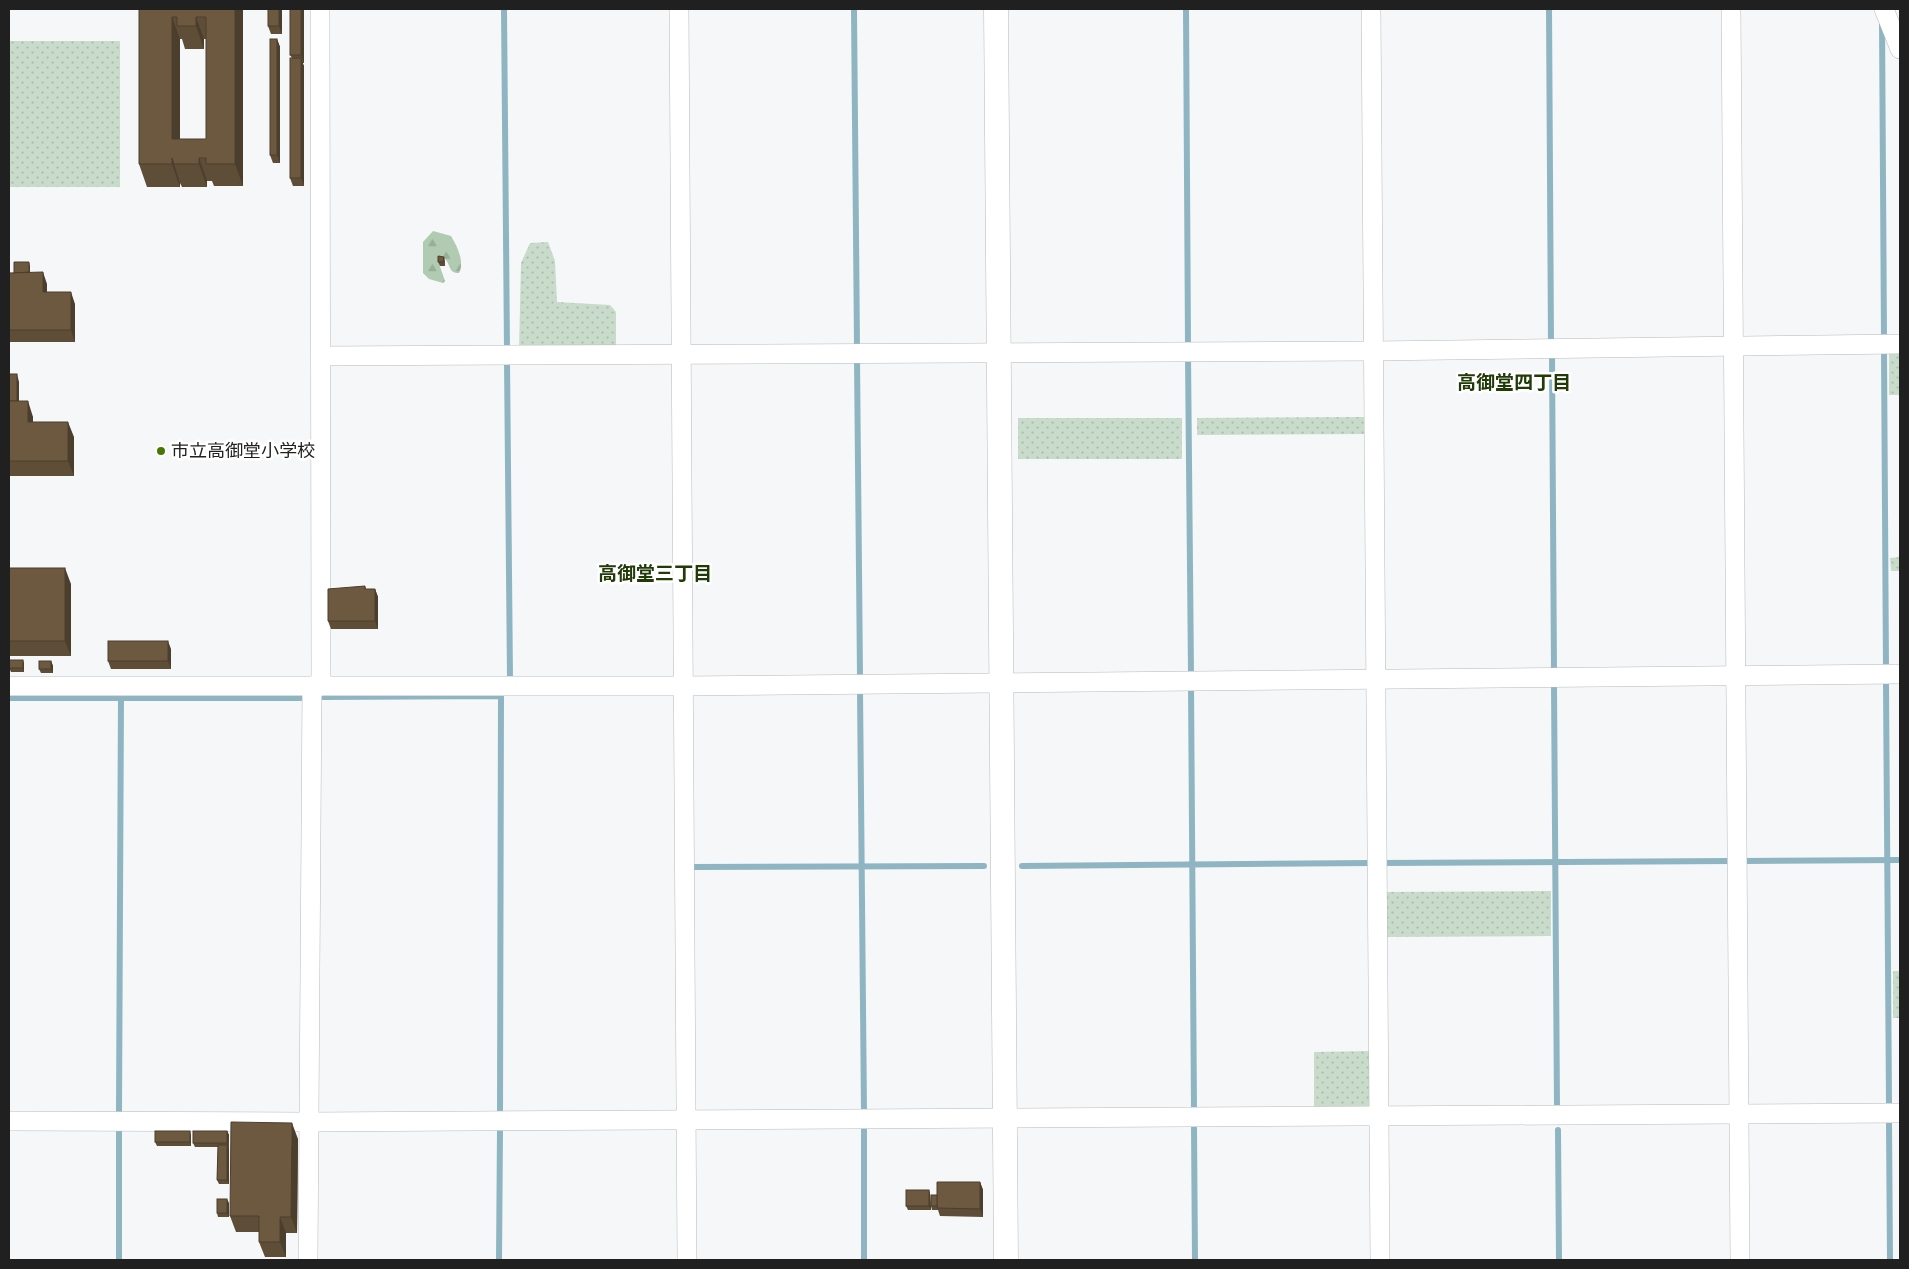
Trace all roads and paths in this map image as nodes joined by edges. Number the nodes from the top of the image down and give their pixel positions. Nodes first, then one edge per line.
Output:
1 (320, 9) edge
2 (679, 9) edge
3 (996, 9) edge
4 (1371, 9) edge
5 (1731, 9) edge
6 (1884, 9) edge
7 (1900, 49) edge
8 (1900, 344) edge
9 (1734, 346) junction
10 (999, 351) junction
11 (1374, 351) junction
12 (681, 354) junction
13 (321, 356) junction
14 (1900, 674) edge
15 (1736, 676) junction
16 (1376, 679) junction
17 (1001, 682) junction
18 (9, 686) edge
19 (317, 686) junction
20 (682, 686) junction
21 (1900, 1113) edge
22 (1740, 1114) junction
23 (1379, 1117) junction
24 (1005, 1119) junction
25 (9, 1120) edge
26 (686, 1120) junction
27 (309, 1122) junction
28 (308, 1260) edge
29 (687, 1260) edge
30 (1006, 1260) edge
31 (1380, 1260) edge
32 (1740, 1260) edge

1 - 13 street
2 - 12 street
3 - 10 street
4 - 11 street
5 - 9 street
6 - 7 street
8 - 9 street
9 - 11 street
9 - 15 street
10 - 11 street
10 - 12 street
10 - 17 street
11 - 16 street
12 - 13 street
12 - 20 street
13 - 19 street
14 - 15 street
15 - 16 street
15 - 22 street
16 - 17 street
16 - 23 street
17 - 20 street
17 - 24 street
18 - 19 street
19 - 20 street
19 - 27 street
20 - 26 street
21 - 22 street
22 - 23 street
22 - 32 street
23 - 24 street
23 - 31 street
24 - 26 street
24 - 30 street
25 - 27 street
26 - 27 street
26 - 29 street
27 - 28 street

